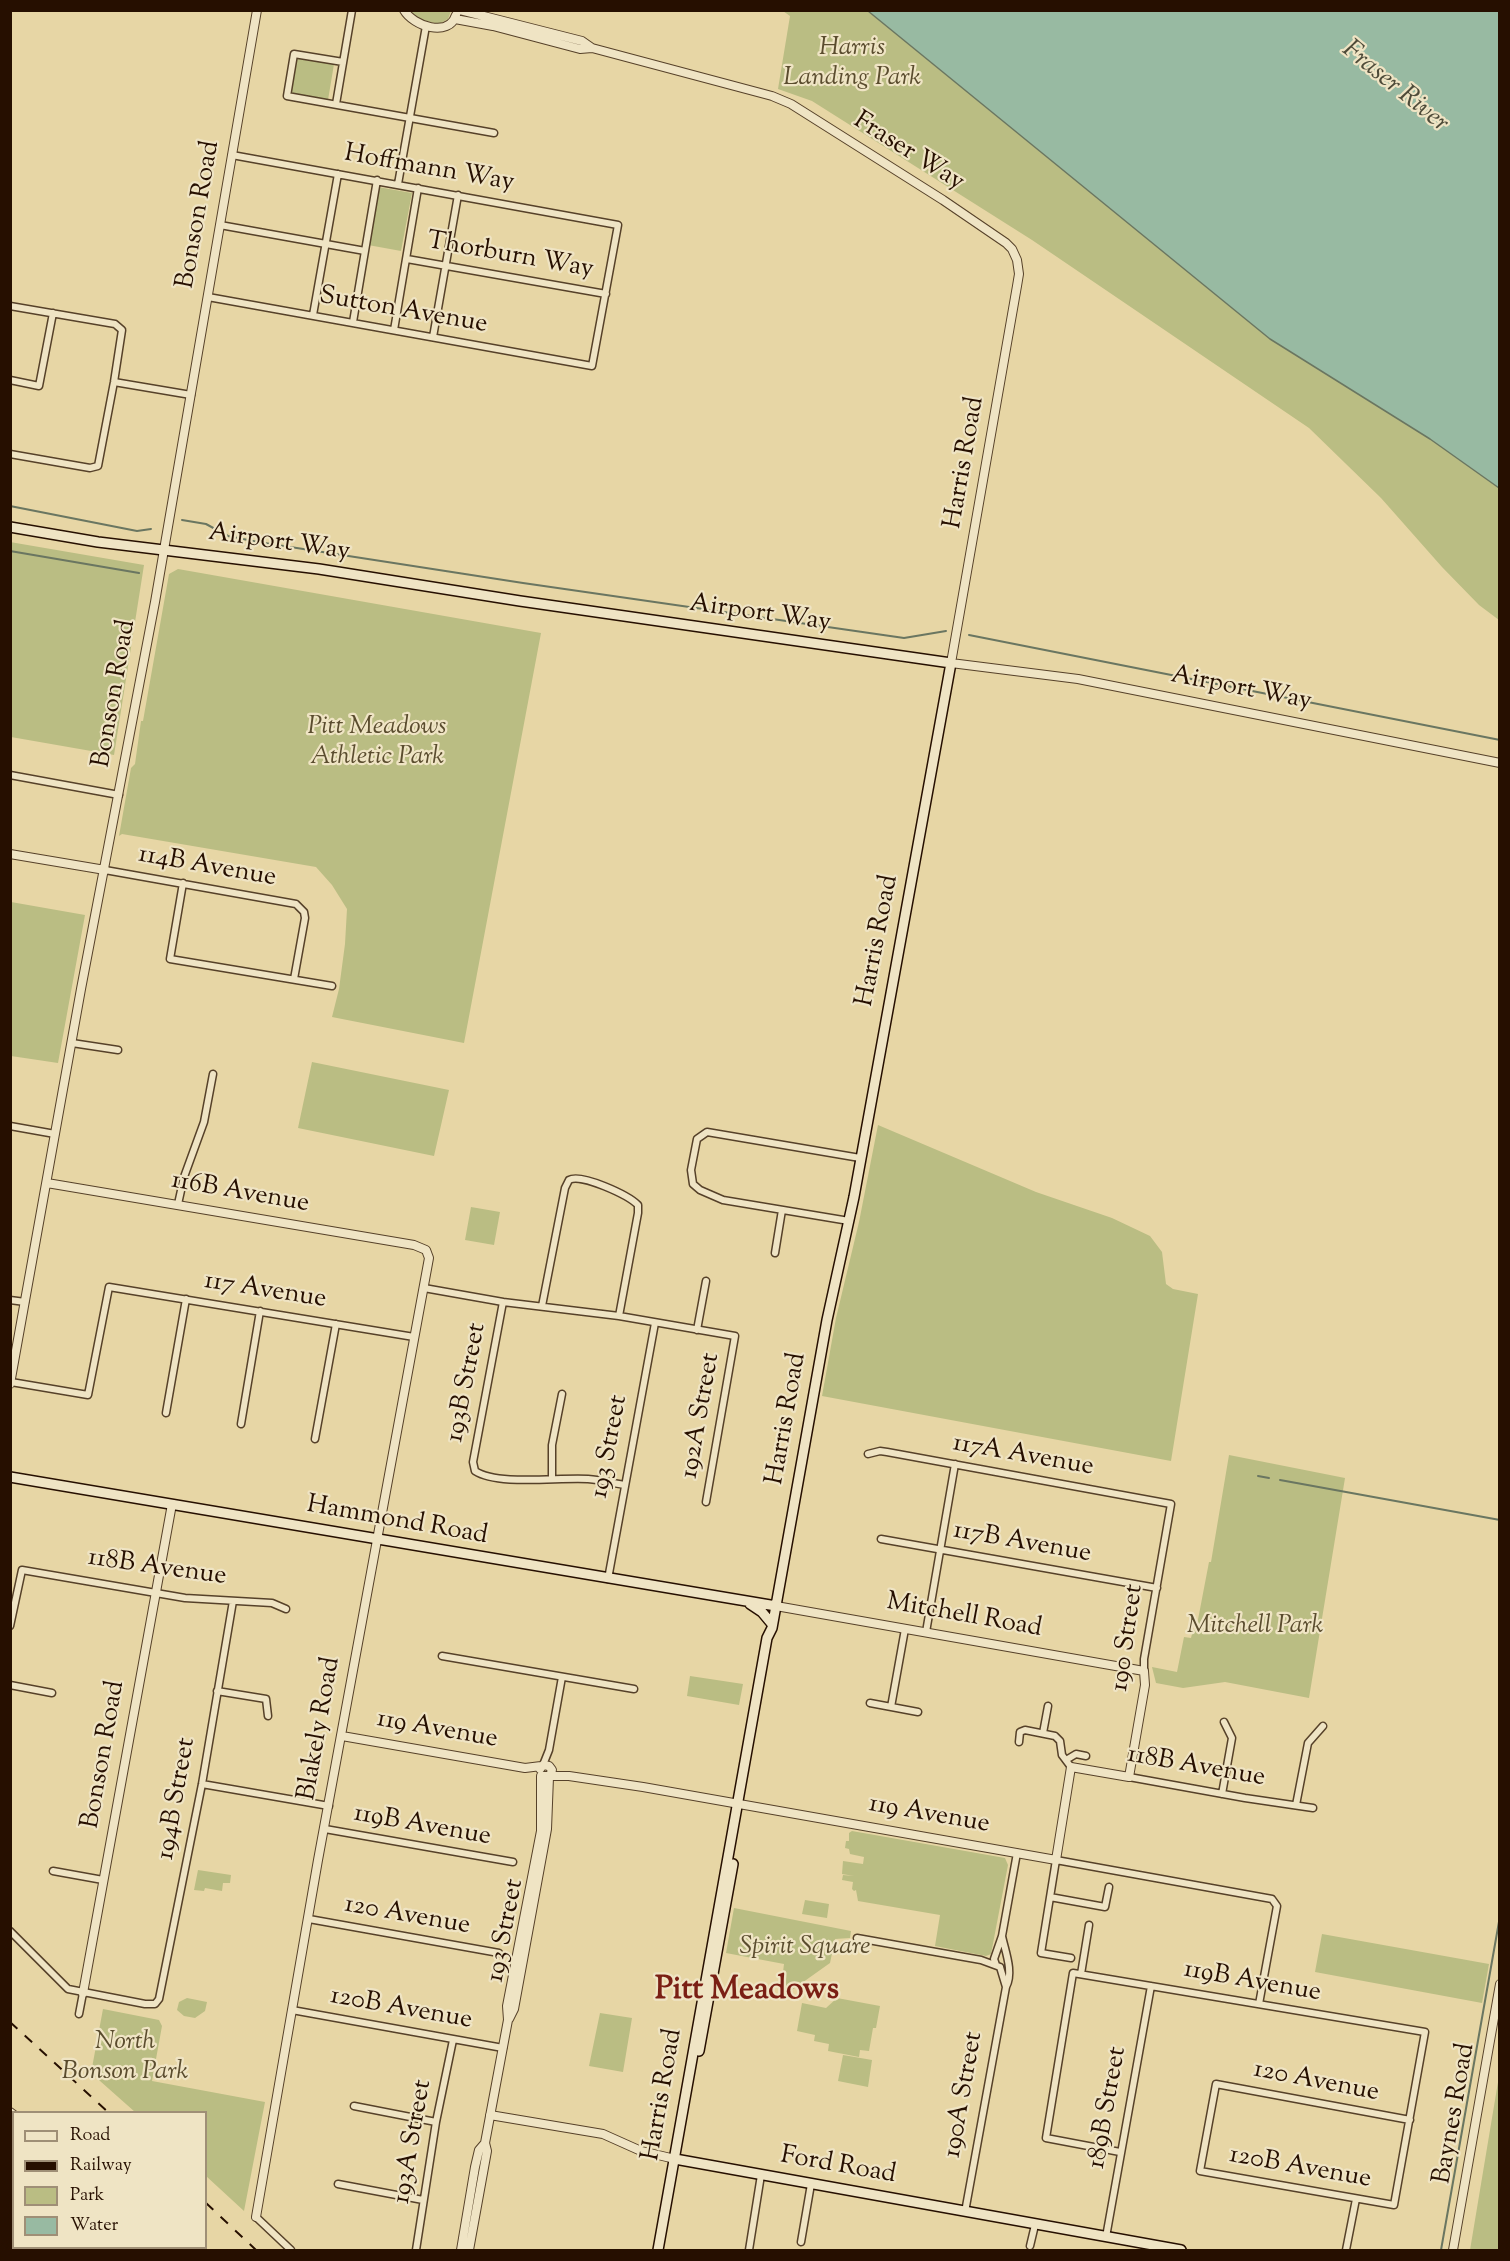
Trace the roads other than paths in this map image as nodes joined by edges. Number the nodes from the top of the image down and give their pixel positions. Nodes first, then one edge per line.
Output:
1 (257, 10) edge
2 (352, 10) edge
3 (404, 10) edge
4 (459, 10) edge
5 (455, 19) junction
6 (426, 26) junction
7 (591, 48) junction
8 (343, 63) junction
9 (336, 104) junction
10 (409, 117) junction
11 (494, 133) dead end
12 (232, 155) junction
13 (338, 174) junction
14 (377, 180) junction
15 (398, 184) junction
16 (418, 188) junction
17 (458, 195) junction
18 (220, 225) junction
19 (325, 244) junction
20 (364, 251) junction
21 (406, 259) junction
22 (1017, 260) joint
23 (446, 266) junction
24 (606, 294) junction
25 (208, 297) junction
26 (10, 306) edge
27 (53, 313) junction
28 (313, 315) junction
29 (353, 322) junction
30 (394, 330) junction
31 (433, 337) junction
32 (10, 380) edge
33 (114, 382) junction
34 (191, 395) junction
35 (10, 454) edge
36 (10, 527) edge
37 (163, 550) junction
38 (951, 663) junction
39 (1500, 763) edge
40 (10, 775) edge
41 (119, 795) junction
42 (10, 854) edge
43 (105, 870) junction
44 (183, 883) junction
45 (294, 979) junction
46 (332, 986) dead end
47 (72, 1042) junction
48 (118, 1050) dead end
49 (213, 1074) dead end
50 (10, 1125) edge
51 (55, 1134) junction
52 (860, 1158) junction
53 (47, 1183) junction
54 (178, 1204) junction
55 (782, 1210) junction
56 (849, 1221) junction
57 (426, 1250) joint
58 (775, 1253) dead end
59 (706, 1281) dead end
60 (424, 1288) junction
61 (186, 1299) junction
62 (10, 1300) edge
63 (25, 1302) junction
64 (503, 1302) junction
65 (542, 1306) junction
66 (260, 1311) junction
67 (619, 1316) junction
68 (655, 1323) junction
69 (336, 1324) junction
70 (698, 1330) junction
71 (414, 1337) junction
72 (11, 1383) edge
73 (562, 1394) dead end
74 (166, 1413) dead end
75 (241, 1424) dead end
76 (315, 1439) dead end
77 (868, 1454) dead end
78 (955, 1464) junction
79 (10, 1478) edge
80 (552, 1479) junction
81 (625, 1485) junction
82 (706, 1502) dead end
83 (172, 1504) junction
84 (1171, 1504) joint
85 (881, 1539) dead end
86 (376, 1540) junction
87 (941, 1549) junction
88 (608, 1579) junction
89 (1156, 1588) junction
90 (156, 1593) junction
91 (742, 1600) junction
92 (233, 1601) junction
93 (776, 1606) junction
94 (285, 1609) dead end
95 (10, 1626) edge
96 (772, 1626) junction
97 (905, 1629) junction
98 (926, 1632) junction
99 (442, 1656) dead end
100 (1144, 1671) junction
101 (562, 1677) junction
102 (10, 1685) edge
103 (634, 1689) dead end
104 (217, 1691) junction
105 (52, 1693) dead end
106 (870, 1703) dead end
107 (1048, 1706) dead end
108 (891, 1707) junction
109 (918, 1712) dead end
110 (268, 1716) dead end
111 (1224, 1722) dead end
112 (1323, 1726) dead end
113 (1043, 1733) junction
114 (342, 1736) junction
115 (1019, 1742) dead end
116 (1086, 1756) dead end
117 (1066, 1760) junction
118 (1071, 1767) junction
119 (546, 1771) junction
120 (1129, 1777) junction
121 (202, 1784) junction
122 (1222, 1794) junction
123 (740, 1804) junction
124 (1296, 1805) junction
125 (329, 1806) junction
126 (1313, 1808) dead end
127 (325, 1829) junction
128 (1017, 1853) junction
129 (1056, 1860) junction
130 (513, 1862) dead end
131 (53, 1871) dead end
132 (103, 1880) junction
133 (1109, 1887) dead end
134 (1050, 1897) junction
135 (309, 1919) junction
136 (1089, 1925) dead end
137 (10, 1931) edge
138 (1002, 1936) junction
139 (857, 1938) dead end
140 (499, 1953) dead end
141 (995, 1957) junction
142 (1006, 1958) junction
143 (1071, 1958) dead end
144 (981, 1960) junction
145 (998, 1966) junction
146 (1081, 1974) junction
147 (1500, 1984) edge
148 (1151, 1986) junction
149 (1006, 1987) junction
150 (83, 1993) junction
151 (1259, 2004) junction
152 (292, 2010) junction
153 (79, 2014) dead end
154 (453, 2040) junction
155 (503, 2048) junction
156 (354, 2106) dead end
157 (490, 2115) junction
158 (1410, 2120) junction
159 (436, 2122) junction
160 (485, 2143) junction
161 (1120, 2152) junction
162 (678, 2159) junction
163 (1200, 2172) joint
164 (762, 2175) junction
165 (338, 2184) dead end
166 (811, 2184) junction
167 (1356, 2199) junction
168 (423, 2200) junction
169 (965, 2212) junction
170 (256, 2217) joint
171 (1035, 2224) junction
172 (1106, 2237) junction
173 (801, 2242) dead end
174 (1030, 2246) dead end
175 (291, 2250) edge
176 (416, 2250) edge
177 (460, 2250) edge
178 (469, 2250) edge
179 (658, 2250) edge
180 (664, 2250) edge
181 (749, 2250) edge
182 (1181, 2250) edge
183 (1346, 2250) edge
184 (1453, 2250) edge

1 - 12 street, Bonson Road
2 - 8 street
3 - 6 street
4 - 5 street
4 - 7 street, Fraser Way
5 - 6 street
5 - 7 street, Fraser Way
6 - 10 street
7 - 22 street, Fraser Way
8 - 9 street
8 - 9 street
9 - 10 street
10 - 11 street
10 - 15 street
12 - 13 street, Hoffmann Way
12 - 18 street, Bonson Road
13 - 14 street, Hoffmann Way
13 - 19 street
14 - 15 street, Hoffmann Way
14 - 20 street
15 - 16 street, Hoffmann Way
16 - 17 street, Hoffmann Way
16 - 21 street
17 - 23 street
17 - 24 street, Hoffmann Way
18 - 19 street
18 - 25 street, Bonson Road
19 - 20 street
19 - 28 street
20 - 29 street
21 - 23 street, Thorburn Way
21 - 30 street
22 - 38 street, Harris Road
23 - 24 street, Thorburn Way
23 - 31 street
24 - 31 street, Sutton Avenue
25 - 28 street, Sutton Avenue
25 - 34 street, Bonson Road
26 - 27 street
27 - 32 street
27 - 33 street
28 - 29 street, Sutton Avenue
29 - 30 street, Sutton Avenue
30 - 31 street, Sutton Avenue
33 - 34 street
33 - 35 street
34 - 37 street, Bonson Road
36 - 37 main road, Airport Way
37 - 38 main road, Airport Way
37 - 41 street, Bonson Road
38 - 39 street, Airport Way
38 - 52 main road, Harris Road
40 - 41 street
41 - 43 street, Bonson Road
42 - 43 street
43 - 44 street, 114B Avenue
43 - 47 street, Bonson Road
44 - 45 street, 114B Avenue
44 - 45 street
45 - 46 street
47 - 48 street
47 - 51 street, Bonson Road
49 - 54 street
50 - 51 street
51 - 53 street, Bonson Road
52 - 55 street
52 - 56 main road, Harris Road
53 - 54 street, 116B Avenue
53 - 63 street, Bonson Road
54 - 57 street, 116B Avenue
55 - 56 street
55 - 58 street
56 - 93 main road, Harris Road
57 - 60 street, Blakely Road
59 - 70 street
60 - 64 street
60 - 71 street, Blakely Road
61 - 66 street, 117 Avenue
61 - 72 street, 117 Avenue
61 - 74 street
62 - 63 street
63 - 72 street, Bonson Road
64 - 65 street
64 - 80 street, 193B Street
65 - 67 street
65 - 67 street
66 - 69 street, 117 Avenue
66 - 75 street
67 - 68 street
68 - 70 street
68 - 81 street, 193 Street
69 - 71 street, 117 Avenue
69 - 76 street
70 - 82 street, 192A Street
71 - 86 street, Blakely Road
73 - 80 street
77 - 78 street, 117A Avenue
78 - 84 street, 117A Avenue
78 - 87 street
79 - 83 main road, Hammond Road
80 - 81 street
81 - 88 street, 193 Street
83 - 86 main road, Hammond Road
83 - 90 street, Bonson Road
84 - 89 street, 190 Street
85 - 87 street, 117B Avenue
86 - 88 main road, Hammond Road
86 - 114 street, Blakely Road
87 - 89 street, 117B Avenue
87 - 98 street
88 - 91 main road, Hammond Road
89 - 100 street, 190 Street
90 - 92 street, 118B Avenue
90 - 95 street, 118B Avenue
90 - 132 street, Bonson Road
91 - 93 main road, Hammond Road
91 - 96 main road
92 - 94 street, 118B Avenue
92 - 104 street, 194B Street
93 - 96 main road, Harris Road
93 - 97 street, Mitchell Road
96 - 123 main road, Harris Road
97 - 98 street, Mitchell Road
97 - 108 street
98 - 100 street, Mitchell Road
99 - 101 street
100 - 120 street, 190 Street
101 - 103 street
101 - 119 street, 193 Street
102 - 105 street
104 - 110 street
104 - 121 street, 194B Street
106 - 108 street
107 - 113 street
108 - 109 street
111 - 122 street
112 - 124 street
113 - 115 street
113 - 117 street
114 - 119 street, 119 Avenue
114 - 125 street, Blakely Road
116 - 117 street
117 - 118 street
118 - 120 street, 118B Avenue
118 - 129 street
119 - 123 street, 119 Avenue
119 - 155 street, 193 Street
120 - 122 street, 118B Avenue
121 - 125 street, 119B Avenue
121 - 150 street, 194B Street
122 - 124 street, 118B Avenue
123 - 128 street, 119 Avenue
123 - 162 main road, Harris Road
124 - 126 street, 118B Avenue
125 - 127 street, Blakely Road
127 - 130 street, 119B Avenue
127 - 135 street, Blakely Road
128 - 129 street, 119 Avenue
128 - 138 street, 190A Street
129 - 134 street
129 - 151 street, 119 Avenue
131 - 132 street
132 - 150 street, Bonson Road
133 - 134 street
134 - 143 street
135 - 140 street, 120 Avenue
135 - 152 street, Blakely Road
136 - 146 street
137 - 150 street
138 - 141 street, 190A Street
138 - 142 street, 190A Street
139 - 144 street
141 - 142 street
141 - 144 street
141 - 145 street, 190A Street
142 - 145 street
142 - 149 street, 190A Street
144 - 145 street
145 - 149 street, 190A Street
146 - 148 street, 119B Avenue
146 - 161 street, 119B Avenue
147 - 184 street, Baynes Road
148 - 151 street, 119B Avenue
148 - 161 street, 189B Street
149 - 169 street, 190A Street
150 - 153 street, Bonson Road
151 - 158 street, 119B Avenue
152 - 154 street, 120B Avenue
152 - 170 street, Blakely Road
154 - 155 street, 120B Avenue
154 - 159 street, 193A Street
155 - 157 street, 193 Street
156 - 159 street
157 - 160 street, 193 Street
157 - 162 street, Ford Road
158 - 163 street, 120 Avenue
158 - 167 street, 120B Avenue
159 - 168 street, 193A Street
160 - 177 street, 193 Street
160 - 178 street, 193 Street
161 - 172 street, 189B Street
162 - 164 main road, Ford Road
162 - 179 main road, Harris Road
162 - 180 main road, Harris Road
163 - 167 street, 120B Avenue
164 - 166 main road, Ford Road
164 - 181 street
165 - 168 street
166 - 169 main road, Ford Road
166 - 173 street
167 - 183 street
168 - 176 street, 193A Street
169 - 171 main road, Ford Road
170 - 175 street
171 - 172 main road, Ford Road
171 - 174 street
172 - 182 main road, Ford Road

